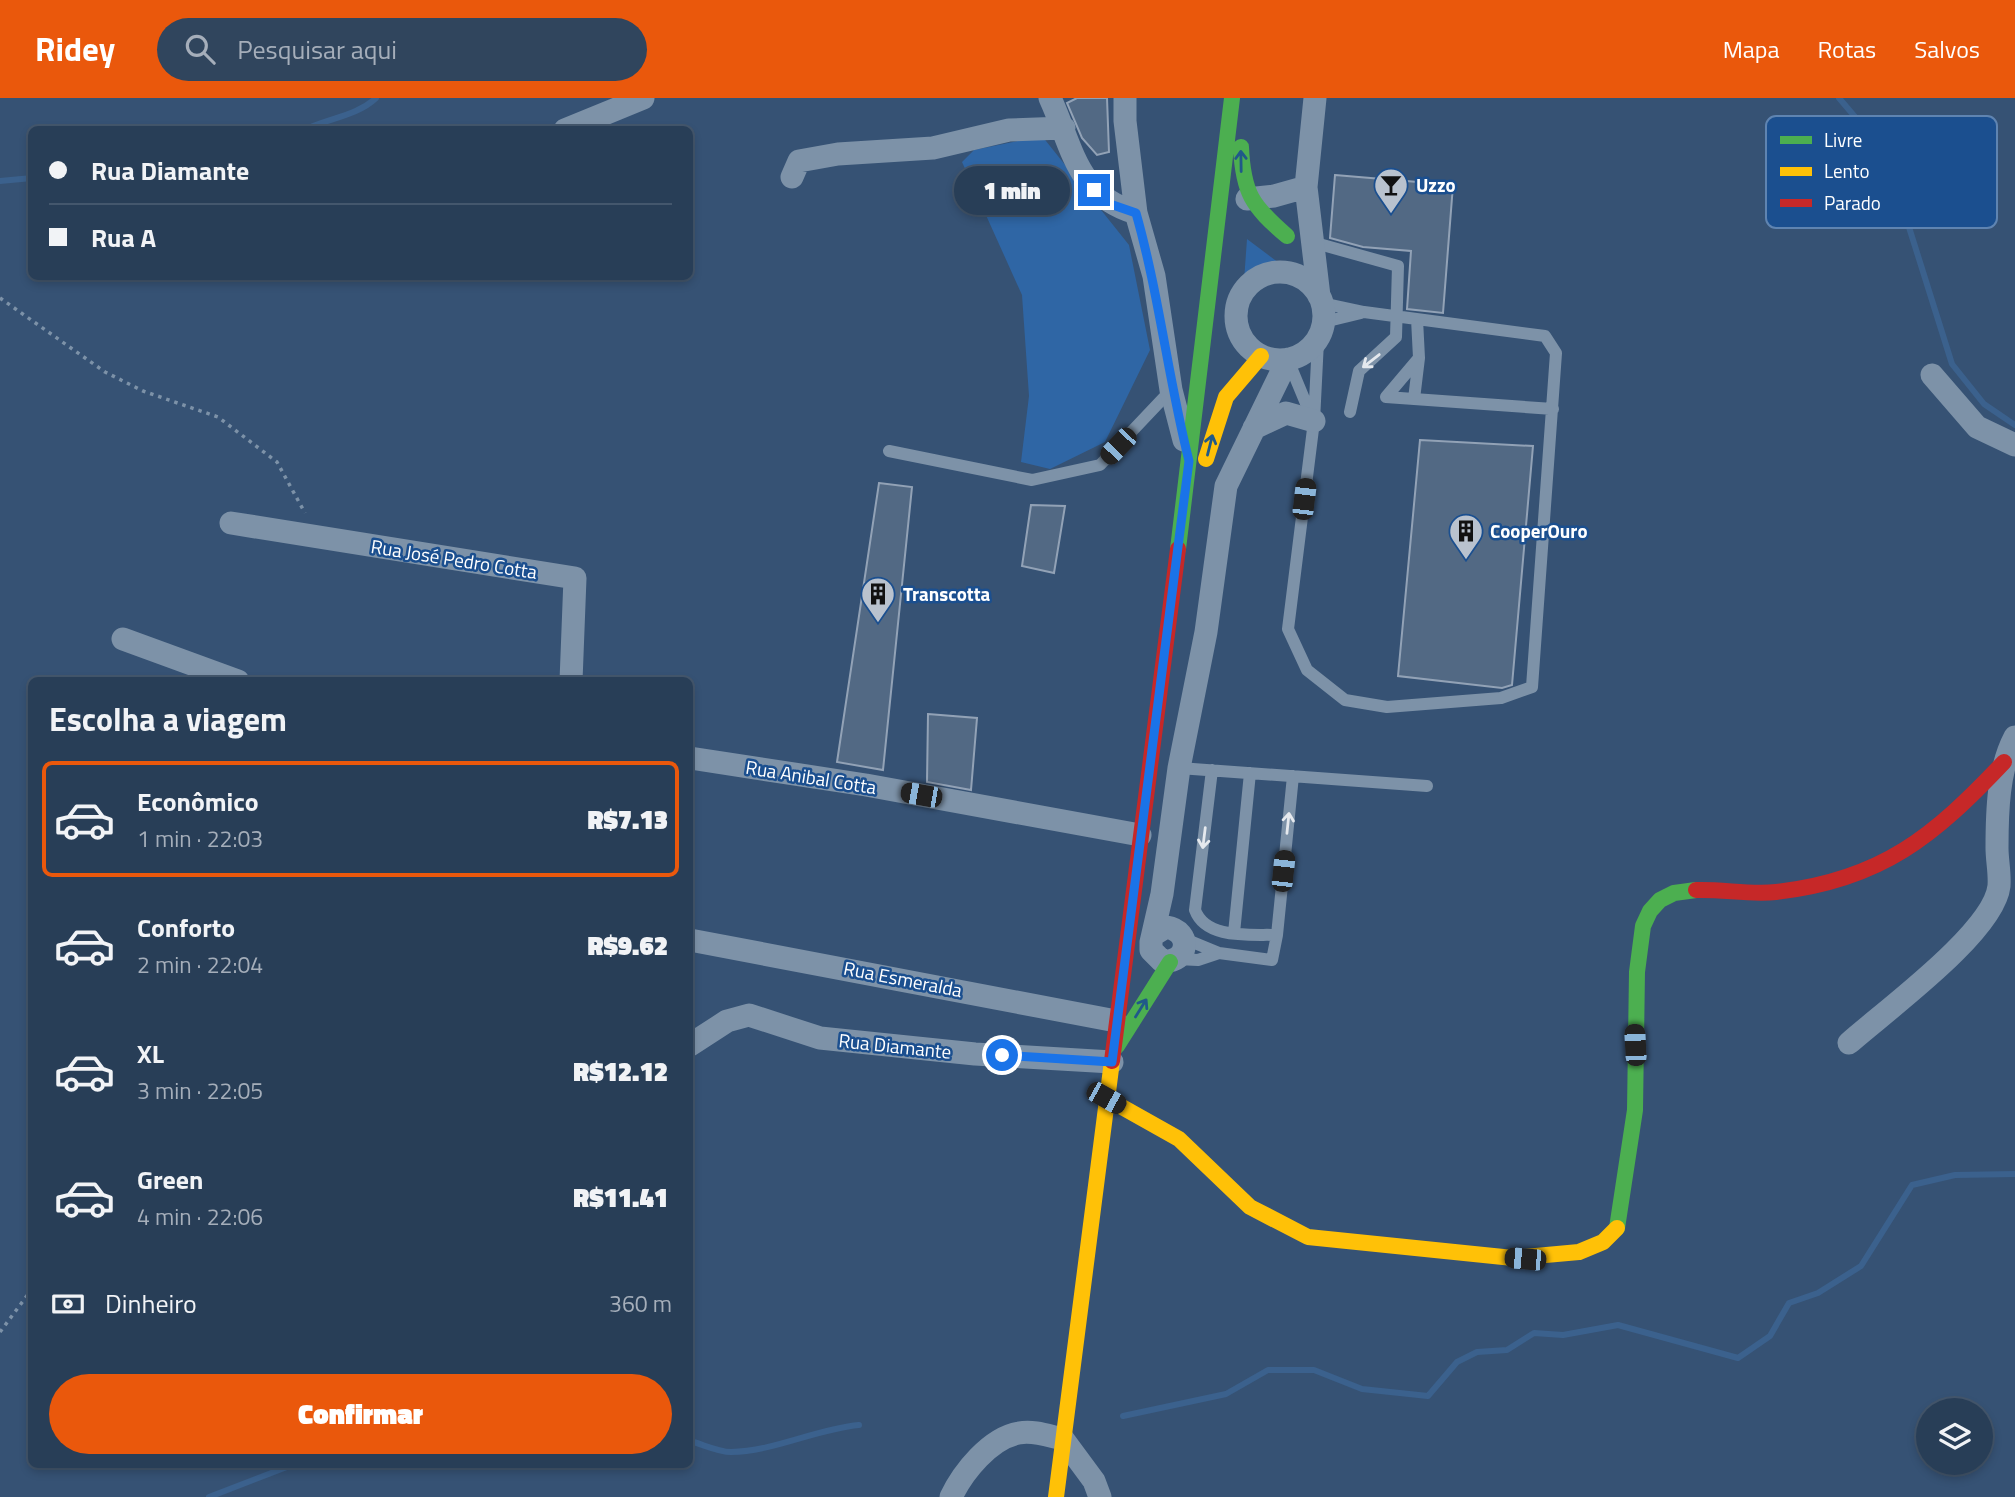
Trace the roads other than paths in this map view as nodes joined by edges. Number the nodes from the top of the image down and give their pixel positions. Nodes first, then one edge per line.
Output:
1 (643, 98) edge
2 (1050, 98) edge
3 (1125, 98) edge
4 (1232, 98) edge
5 (1241, 98) edge
6 (1315, 98) edge
7 (575, 126) edge
8 (1064, 128) junction
9 (792, 177) dead end
10 (1306, 187) junction
11 (1247, 198) junction
12 (1136, 213) junction
13 (1287, 236) junction
14 (1312, 242) junction
15 (1273, 273) junction
16 (1206, 311) junction
17 (1364, 312) junction
18 (1395, 314) junction
19 (1321, 315) junction
20 (1417, 319) junction
21 (1261, 356) junction
22 (1419, 358) junction
23 (1288, 359) junction
24 (1245, 374) junction
25 (1932, 375) dead end
26 (1171, 390) junction
27 (1414, 399) junction
28 (1553, 409) junction
29 (1350, 412) dead end
30 (1217, 420) junction
31 (1314, 421) junction
32 (1254, 428) junction
33 (2015, 445) edge
34 (889, 451) dead end
35 (1189, 461) junction
36 (231, 523) dead end
37 (1174, 582) junction
38 (123, 639) dead end
39 (227, 677) edge
40 (571, 677) edge
41 (2015, 737) edge
42 (693, 758) edge
43 (2004, 762) junction
44 (1179, 768) junction
45 (1212, 770) junction
46 (1250, 773) junction
47 (1293, 776) junction
48 (1427, 786) dead end
49 (1140, 835) junction
50 (1234, 933) junction
51 (1277, 935) junction
52 (693, 941) edge
53 (1172, 945) junction
54 (1219, 953) junction
55 (1116, 1021) junction
56 (693, 1043) edge
57 (1849, 1043) dead end
58 (1112, 1058) junction
59 (1106, 1098) junction
60 (1063, 1439) junction
61 (951, 1497) edge
62 (1056, 1497) edge
63 (1100, 1497) edge

1 - 7 street
2 - 8 street
3 - 12 street
4 - 16 main road
11 -> 5 main road
6 - 10 street
8 - 9 street
8 - 12 street
10 - 11 street
10 - 13 street
10 - 14 street
11 - 13 main road
12 - 26 street
13 - 15 street
14 - 18 lane
14 - 19 street
15 - 19 street
15 - 21 street
16 - 30 main road
16 - 35 main road
17 - 18 lane
17 - 19 lane
17 - 19 lane
18 - 20 lane
18 -> 29 lane
19 - 23 street
19 - 31 lane
20 - 22 lane
20 - 28 lane
21 - 23 street
21 - 24 main road
22 - 27 lane
22 - 27 lane
23 - 31 lane
23 - 32 street
24 - 30 main road
24 - 32 street
25 - 33 street
26 - 34 lane
26 - 35 street
27 - 28 lane
28 - 31 lane
37 -> 30 main road
31 - 32 street
32 - 44 street
35 - 37 main road
36 - 40 street, Rua José Pedro Cotta
37 - 49 main road
38 - 39 street
41 - 43 street
42 - 49 street, Rua Anibal Cotta
43 - 57 street
43 - 59 main road
44 - 45 lane
44 - 53 street
45 - 46 lane
45 -> 50 lane
46 - 47 lane
46 - 50 lane
47 - 48 lane
51 -> 47 lane
49 - 55 main road
50 - 51 lane
51 - 54 lane
52 - 55 street, Rua Esmeralda
53 - 54 lane
53 - 54 lane
58 -> 53 main road
55 - 58 main road
56 - 58 street, Rua Diamante
58 - 59 main road
59 - 60 main road
60 - 61 street
60 - 62 main road
60 - 63 street

